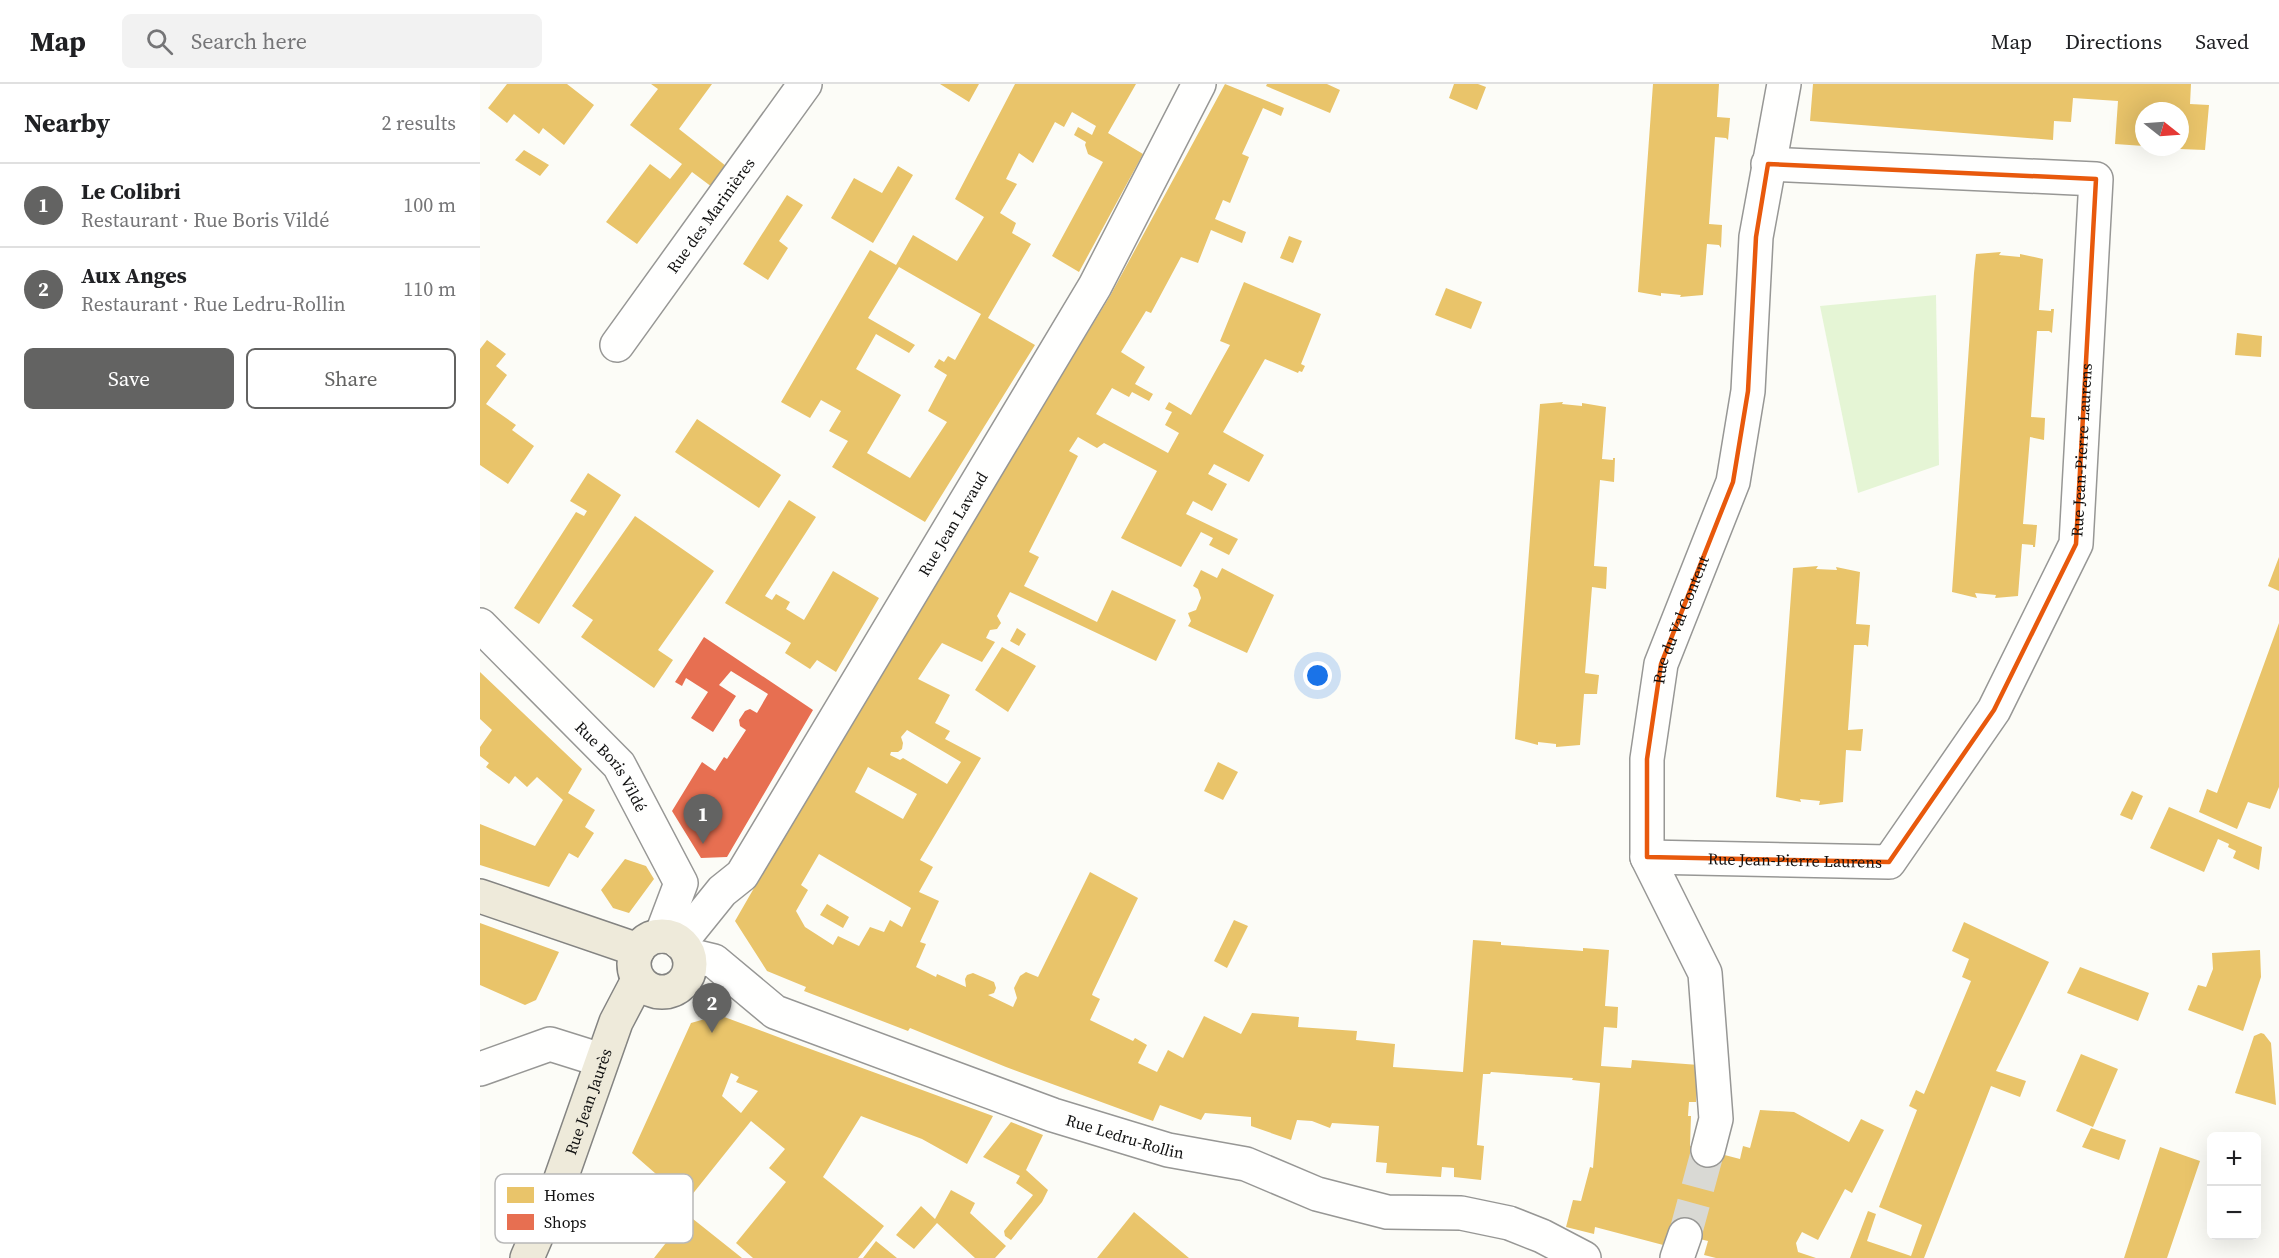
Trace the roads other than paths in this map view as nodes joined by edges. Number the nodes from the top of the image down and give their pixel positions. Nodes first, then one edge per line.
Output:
1 (805, 84) edge
2 (1199, 84) edge
3 (1784, 84) edge
4 (1768, 164) junction
5 (617, 345) dead end
6 (480, 625) edge
7 (1647, 857) junction
8 (681, 883) junction
9 (722, 891) junction
10 (480, 896) edge
11 (661, 953) junction
12 (601, 1060) junction
13 (480, 1069) edge
14 (1708, 1150) tunnel mouth
15 (562, 1174) edge
16 (533, 1243) edge
17 (527, 1258) edge
18 (1584, 1258) edge

1 - 5 street, Rue des Marinières
2 - 9 street, Rue Jean Lavaud
3 - 4 street, Rue du Val Content
4 - 7 street, Rue du Val Content
4 - 7 street, Rue Jean-Pierre Laurens
6 - 8 street, Rue Boris Vildé
7 - 14 street, Rue du Val Content
8 - 9 street
8 - 11 street
9 - 11 street, Rue Jean Lavaud
10 - 11 main road
11 - 12 main road, Rue Jean Jaurès
11 - 18 street, Rue Ledru-Rollin
12 - 13 street
12 - 15 main road, Rue Jean Jaurès
16 - 17 main road, Rue Jean Jaurès

